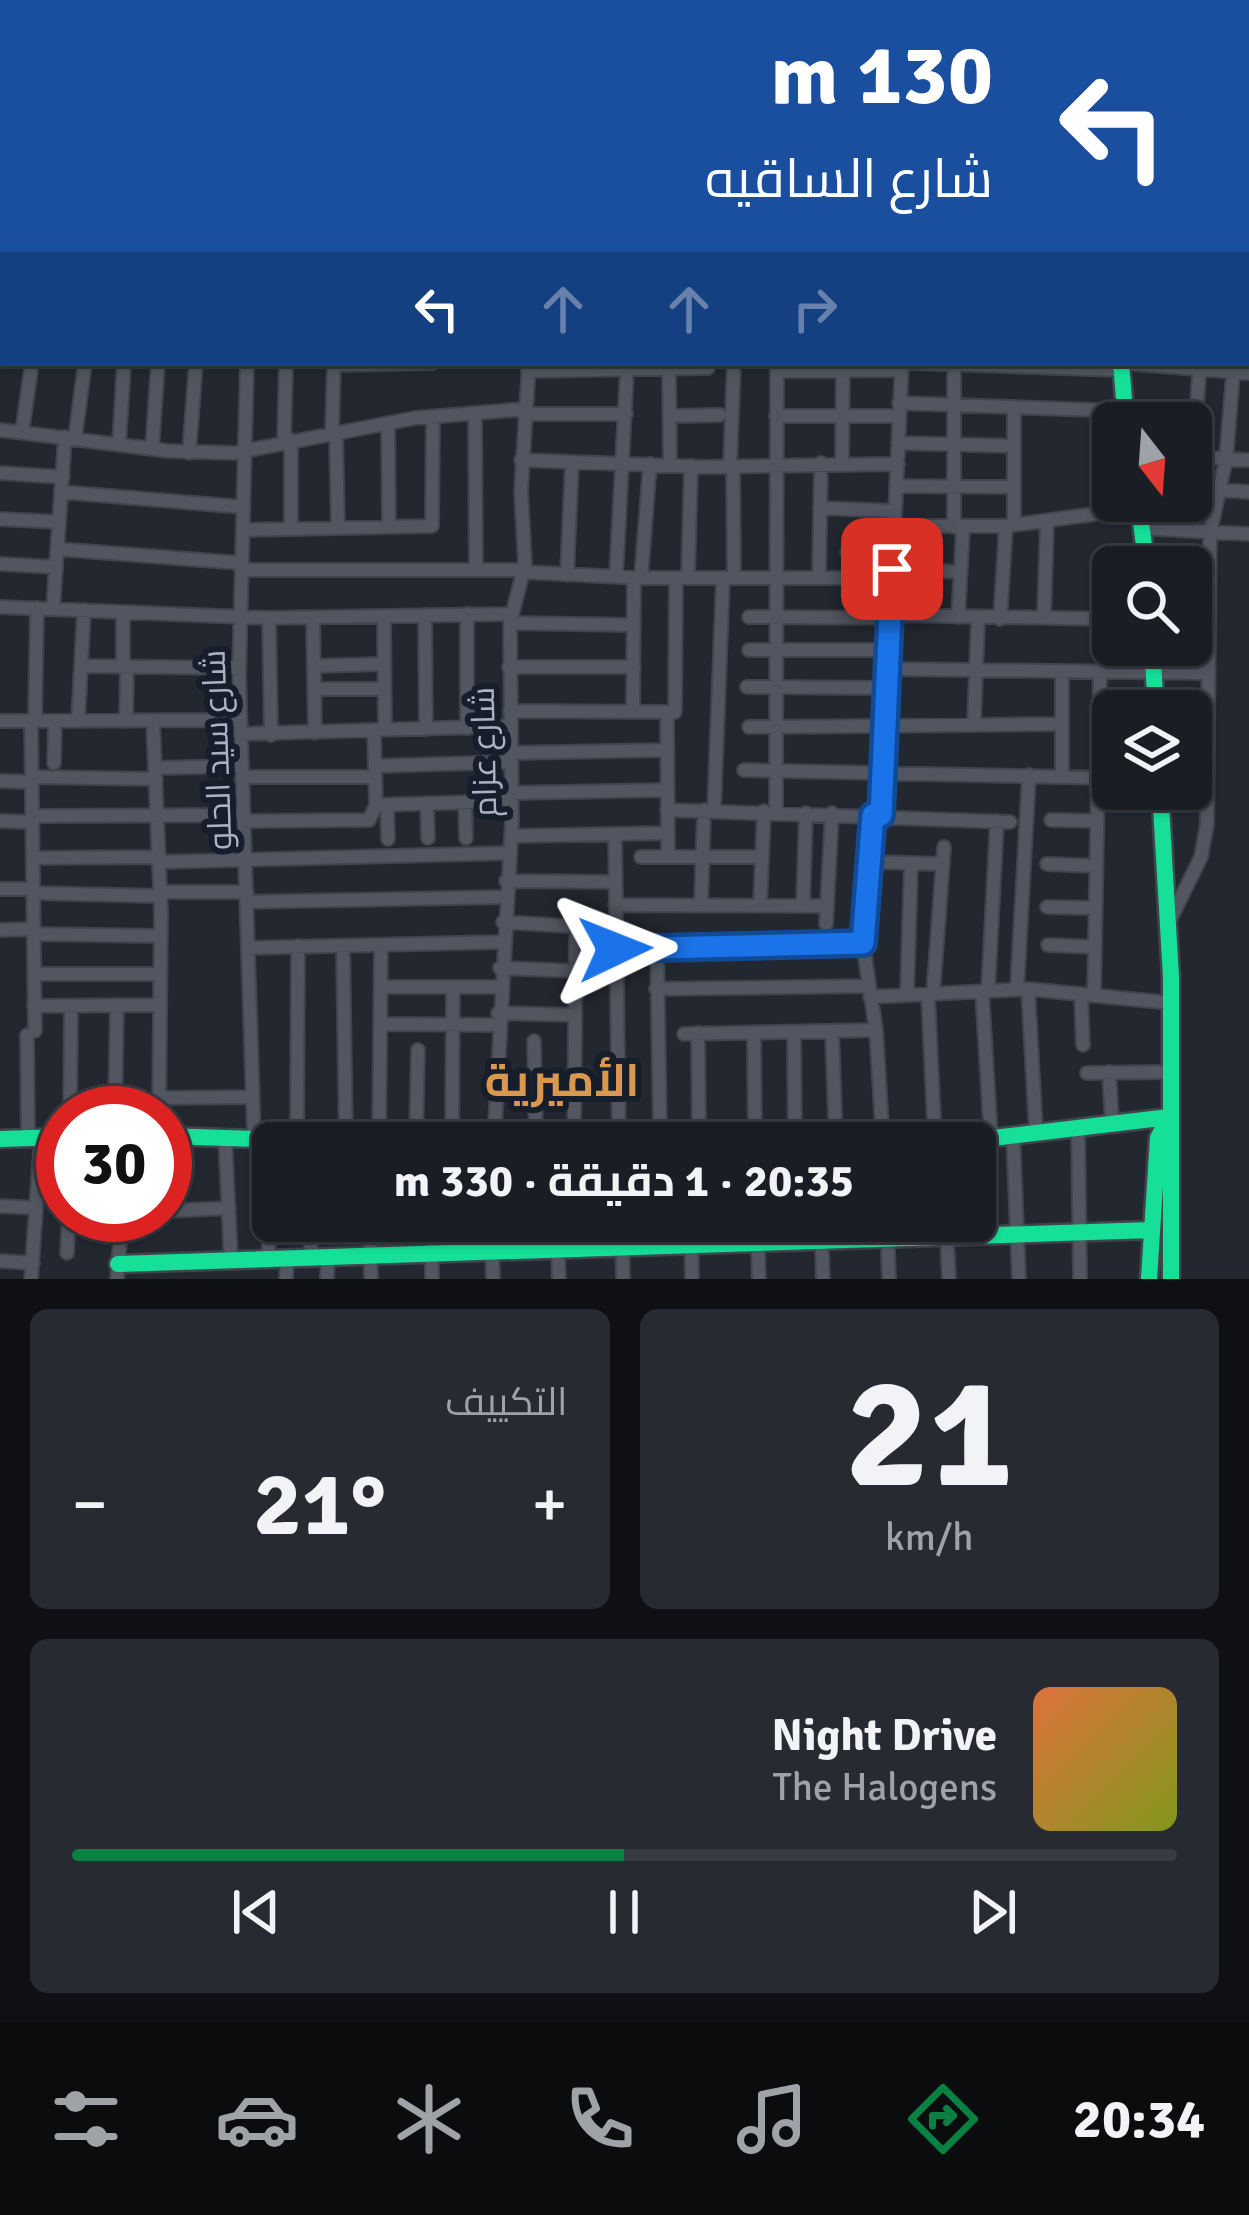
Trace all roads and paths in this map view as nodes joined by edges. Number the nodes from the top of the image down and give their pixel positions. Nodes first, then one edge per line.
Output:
1 (32, 366) edge
2 (84, 366) edge
3 (124, 366) edge
4 (158, 366) edge
5 (196, 366) edge
6 (247, 366) edge
7 (286, 366) edge
8 (334, 366) edge
9 (734, 366) edge
10 (874, 366) edge
11 (905, 366) edge
12 (953, 366) edge
13 (1121, 366) edge
14 (1200, 366) edge
15 (529, 367) edge
16 (777, 367) edge
17 (843, 367) edge
18 (1233, 367) edge
19 (708, 368) dead end
20 (627, 369) junction
21 (669, 369) junction
22 (1249, 373) edge
23 (1125, 402) edge
24 (954, 405) junction
25 (1014, 407) junction
26 (899, 409) junction
27 (525, 412) junction
28 (476, 413) junction
29 (626, 414) junction
30 (1092, 414) edge
31 (670, 416) junction
32 (719, 416) dead end
33 (776, 416) junction
34 (843, 416) junction
35 (433, 417) junction
36 (388, 423) junction
37 (0, 430) edge
38 (22, 432) junction
39 (334, 432) junction
40 (70, 438) junction
41 (287, 441) junction
42 (898, 443) junction
43 (119, 444) junction
44 (954, 444) junction
45 (1014, 446) junction
46 (152, 449) junction
47 (244, 451) junction
48 (190, 453) junction
49 (1226, 459) junction
50 (521, 460) junction
51 (1249, 460) edge
52 (572, 461) junction
53 (776, 463) junction
54 (821, 463) junction
55 (842, 463) junction
56 (624, 464) junction
57 (650, 464) junction
58 (898, 464) junction
59 (670, 465) junction
60 (732, 465) junction
61 (691, 466) junction
62 (0, 473) edge
63 (63, 476) junction
64 (897, 486) junction
65 (953, 487) junction
66 (1014, 487) junction
67 (1219, 490) junction
68 (61, 492) junction
69 (1249, 492) edge
70 (243, 507) junction
71 (820, 508) junction
72 (896, 511) junction
73 (1092, 513) edge
74 (0, 519) edge
75 (1046, 521) junction
76 (59, 522) junction
77 (1141, 522) edge
78 (895, 526) junction
79 (1010, 526) junction
80 (389, 527) junction
81 (338, 528) junction
82 (959, 528) junction
83 (1142, 528) junction
84 (291, 529) junction
85 (243, 530) junction
86 (1210, 533) junction
87 (1249, 534) edge
88 (1144, 546) edge
89 (57, 549) junction
90 (847, 552) dead end
91 (893, 552) junction
92 (0, 564) edge
93 (241, 566) junction
94 (56, 567) junction
95 (476, 570) junction
96 (524, 571) junction
97 (961, 572) junction
98 (891, 574) junction
99 (567, 575) junction
100 (616, 577) junction
101 (638, 578) junction
102 (682, 578) junction
103 (728, 578) junction
104 (776, 578) junction
105 (819, 578) junction
106 (0, 607) edge
107 (37, 608) junction
108 (53, 609) junction
109 (84, 610) junction
110 (123, 612) junction
111 (467, 614) junction
112 (425, 615) junction
113 (384, 616) junction
114 (890, 616) junction
115 (239, 617) junction
116 (313, 617) junction
117 (748, 617) dead end
118 (777, 617) junction
119 (958, 617) junction
120 (269, 618) junction
121 (510, 618) junction
122 (1043, 618) junction
123 (978, 619) junction
124 (1000, 619) junction
125 (1092, 619) edge
126 (634, 625) junction
127 (748, 650) dead end
128 (777, 650) junction
129 (889, 650) junction
130 (384, 664) junction
131 (81, 666) junction
132 (125, 666) junction
133 (314, 666) junction
134 (1153, 666) edge
135 (509, 667) junction
136 (239, 668) junction
137 (634, 668) junction
138 (889, 669) junction
139 (976, 670) junction
140 (1062, 671) junction
141 (1100, 672) junction
142 (1153, 672) junction
143 (1207, 673) junction
144 (747, 687) dead end
145 (777, 687) junction
146 (889, 688) junction
147 (314, 689) junction
148 (384, 689) junction
149 (1100, 690) edge
150 (1154, 690) edge
151 (510, 711) junction
152 (633, 711) junction
153 (671, 712) junction
154 (0, 721) edge
155 (33, 721) junction
156 (55, 721) junction
157 (78, 721) junction
158 (126, 721) junction
159 (153, 721) junction
160 (887, 724) junction
161 (974, 724) junction
162 (1062, 724) junction
163 (510, 726) junction
164 (777, 726) junction
165 (240, 727) junction
166 (749, 727) dead end
167 (467, 728) junction
168 (426, 729) junction
169 (380, 731) junction
170 (314, 733) junction
171 (271, 735) junction
172 (667, 750) junction
173 (510, 757) junction
174 (54, 763) dead end
175 (744, 770) dead end
176 (242, 771) junction
177 (375, 771) junction
178 (776, 771) junction
179 (884, 773) junction
180 (156, 774) junction
181 (1029, 776) junction
182 (1061, 777) junction
183 (1092, 778) edge
184 (32, 779) junction
185 (0, 781) edge
186 (667, 790) junction
187 (511, 797) junction
188 (465, 802) junction
189 (427, 803) junction
190 (381, 805) junction
191 (668, 810) junction
192 (709, 810) junction
193 (1097, 810) edge
194 (1160, 810) edge
195 (770, 811) junction
196 (806, 812) junction
197 (832, 813) junction
198 (877, 815) junction
199 (158, 817) junction
200 (244, 818) junction
201 (33, 819) junction
202 (1051, 820) dead end
203 (0, 821) edge
204 (1097, 821) junction
205 (668, 833) junction
206 (615, 835) junction
207 (511, 836) junction
208 (428, 838) dead end
209 (466, 838) dead end
210 (388, 839) dead end
211 (944, 847) dead end
212 (509, 853) junction
213 (641, 857) dead end
214 (668, 857) junction
215 (702, 857) junction
216 (762, 857) junction
217 (33, 858) junction
218 (159, 860) junction
219 (246, 862) junction
220 (871, 862) junction
221 (911, 864) junction
222 (943, 864) junction
223 (1047, 864) dead end
224 (1096, 866) junction
225 (506, 881) junction
226 (615, 882) junction
227 (0, 889) edge
228 (33, 891) junction
229 (160, 894) junction
230 (247, 897) junction
231 (505, 897) junction
232 (615, 904) junction
233 (700, 905) junction
234 (760, 906) junction
235 (802, 906) junction
236 (827, 906) junction
237 (1047, 907) dead end
238 (1095, 908) junction
239 (1170, 920) junction
240 (503, 922) junction
241 (826, 924) dead end
242 (576, 926) junction
243 (615, 928) junction
244 (0, 930) edge
245 (33, 932) junction
246 (160, 936) junction
247 (502, 942) junction
248 (863, 943) junction
249 (381, 945) junction
250 (1048, 945) dead end
251 (298, 946) junction
252 (344, 946) junction
253 (657, 947) junction
254 (1095, 947) junction
255 (248, 948) junction
256 (615, 949) junction
257 (500, 968) junction
258 (575, 970) junction
259 (34, 974) junction
260 (160, 974) junction
261 (381, 987) junction
262 (453, 987) junction
263 (499, 987) junction
264 (656, 989) junction
265 (1023, 989) junction
266 (985, 991) junction
267 (870, 992) junction
268 (930, 994) junction
269 (908, 995) junction
270 (1087, 995) junction
271 (1171, 1003) junction
272 (117, 1005) junction
273 (160, 1005) junction
274 (34, 1006) junction
275 (70, 1006) junction
276 (575, 1015) junction
277 (498, 1019) junction
278 (380, 1024) junction
279 (453, 1024) junction
280 (876, 1030) junction
281 (832, 1031) junction
282 (794, 1032) junction
283 (754, 1033) junction
284 (534, 1041) dead end
285 (1083, 1045) dead end
286 (418, 1050) dead end
287 (1087, 1072) dead end
288 (1109, 1072) junction
289 (1170, 1072) junction
290 (70, 1086) edge
291 (116, 1086) edge
292 (159, 1086) edge
293 (252, 1097) junction
294 (192, 1098) edge
295 (1168, 1117) junction
296 (1112, 1121) junction
297 (257, 1122) edge
298 (303, 1122) edge
299 (346, 1122) edge
300 (373, 1122) edge
301 (416, 1122) edge
302 (452, 1122) edge
303 (495, 1122) edge
304 (546, 1122) edge
305 (553, 1122) edge
306 (619, 1122) edge
307 (660, 1122) edge
308 (694, 1122) edge
309 (755, 1122) edge
310 (796, 1122) edge
311 (835, 1122) edge
312 (883, 1122) edge
313 (934, 1122) edge
314 (990, 1122) edge
315 (1078, 1126) junction
316 (1036, 1131) junction
317 (1013, 1134) junction
318 (192, 1136) edge
319 (225, 1136) junction
320 (252, 1136) edge
321 (996, 1137) edge
322 (34, 1138) junction
323 (0, 1139) edge
324 (0, 1206) edge
325 (36, 1208) junction
326 (229, 1208) junction
327 (192, 1209) edge
328 (1151, 1230) junction
329 (996, 1233) edge
330 (1079, 1233) junction
331 (1017, 1235) junction
332 (68, 1242) edge
333 (120, 1242) edge
334 (276, 1242) edge
335 (316, 1242) edge
336 (371, 1242) edge
337 (431, 1242) edge
338 (492, 1242) edge
339 (558, 1242) edge
340 (622, 1242) edge
341 (692, 1242) edge
342 (801, 1242) edge
343 (822, 1242) edge
344 (887, 1242) edge
345 (947, 1242) edge
346 (758, 1244) junction
347 (692, 1246) junction
348 (622, 1248) junction
349 (558, 1250) junction
350 (492, 1252) junction
351 (67, 1253) dead end
352 (431, 1254) junction
353 (371, 1256) junction
354 (320, 1258) junction
355 (278, 1259) junction
356 (0, 1261) edge
357 (32, 1263) junction
358 (242, 1267) edge
359 (210, 1270) edge
360 (168, 1271) edge
361 (117, 1272) edge
362 (32, 1279) edge
363 (286, 1279) edge
364 (327, 1279) edge
365 (371, 1279) edge
366 (432, 1279) edge
367 (493, 1279) edge
368 (559, 1279) edge
369 (623, 1279) edge
370 (692, 1279) edge
371 (759, 1279) edge
372 (823, 1279) edge
373 (889, 1279) edge
374 (949, 1279) edge
375 (1019, 1279) edge
376 (1081, 1279) edge
377 (1149, 1279) edge
378 (1171, 1279) edge

1 - 38 street
2 - 40 street
3 - 43 street
4 - 46 street
5 - 48 street
6 - 47 street, شارع سيد الحلو
7 - 41 street
8 - 39 street
9 - 60 street
10 - 17 street
11 - 26 street
12 - 24 street
13 - 23 street
14 - 18 street
14 - 49 street
15 - 20 street
15 - 27 street, شارع عزام
16 - 17 street
16 - 33 street
17 - 34 street
18 - 22 street
18 - 49 street
19 - 21 street
20 - 21 street
20 - 29 street
21 - 31 street
24 - 25 street
24 - 26 street
24 - 44 street
25 - 30 street
25 - 45 street
26 - 34 street
26 - 42 street
27 - 28 street
27 - 29 street
27 - 50 street, شارع عزام
28 - 35 street
28 - 95 street
29 - 56 street
31 - 32 street
31 - 59 street
33 - 34 street
33 - 53 street
34 - 55 street
35 - 36 street
35 - 80 street
36 - 39 street
36 - 80 street
37 - 38 street
38 - 40 street
39 - 41 street
39 - 81 street
40 - 43 street
40 - 63 street
41 - 47 street
41 - 84 street
42 - 44 street
42 - 58 street
43 - 46 street
44 - 45 street
44 - 65 street
45 - 66 street
46 - 48 street
47 - 48 street
47 - 70 street, شارع سيد الحلو
49 - 51 street
49 - 67 street
50 - 52 street
50 - 96 street, شارع عزام
52 - 56 street
52 - 99 street
53 - 54 street
53 - 60 street
53 - 104 street
54 - 55 street
54 - 71 street
55 - 58 street
56 - 57 street
56 - 100 street
57 - 59 street
57 - 101 street
58 - 64 street
59 - 61 street
60 - 61 street
60 - 103 street
61 - 102 street
62 - 63 street
63 - 68 street
64 - 65 street
64 - 72 street
65 - 66 street
65 - 82 street
66 - 79 street
67 - 69 street
67 - 86 street
68 - 70 street
68 - 76 street
70 - 85 street, شارع سيد الحلو
71 - 72 street
71 - 105 street
72 - 78 street
73 - 75 street
74 - 76 street
75 - 79 street
75 - 122 street
76 - 89 street
77 - 83 street
78 - 82 street
78 - 91 street
79 - 82 street
79 - 124 street
80 - 81 street
81 - 84 street
82 - 97 street
83 - 86 street
83 - 88 street
84 - 85 street
85 - 93 street, شارع سيد الحلو
86 - 87 street
86 - 143 street
89 - 93 street
89 - 94 street
90 - 91 street
91 - 98 street
92 - 94 street
93 - 95 street
93 - 115 street, شارع سيد الحلو
94 - 108 street
95 - 96 street
96 - 99 street
96 - 121 street, شارع عزام
97 - 98 street
97 - 119 street
98 - 105 street
98 - 114 street
99 - 100 street
100 - 101 street
101 - 102 street
101 - 126 street
102 - 103 street
102 - 153 street
103 - 104 street
103 - 192 street
104 - 105 street
104 - 118 street
106 - 107 street
107 - 108 street
107 - 155 street
108 - 109 street
109 - 110 street
109 - 131 street
110 - 115 street
110 - 132 street
111 - 112 street
111 - 121 street
111 - 167 street
112 - 113 street
112 - 168 street
113 - 116 street
113 - 130 street
114 - 118 street
114 - 119 street
114 - 129 street
115 - 120 street
115 - 136 street, شارع سيد الحلو
116 - 120 street
116 - 133 street
117 - 118 street
118 - 128 street
119 - 123 street
120 - 171 street
121 - 126 street
121 - 135 street, شارع عزام
122 - 124 street
122 - 125 street
123 - 124 street
123 - 139 street
126 - 137 street
127 - 128 street
128 - 129 street
128 - 145 street
129 - 138 street
130 - 133 street
130 - 148 street
131 - 132 street
131 - 157 street
132 - 136 street
132 - 158 street
133 - 147 street
134 - 142 street
135 - 137 street
135 - 151 street, شارع عزام
136 - 165 street, شارع سيد الحلو
137 - 152 street
138 - 139 street
138 - 146 street
139 - 140 street
139 - 161 street
140 - 141 street
140 - 162 street
141 - 142 street
141 - 149 street
142 - 143 street
142 - 150 street
143 - 239 street
144 - 145 street
145 - 146 street
145 - 164 street
146 - 160 street
147 - 148 street
147 - 170 street
148 - 169 street
151 - 152 street
151 - 163 street, شارع عزام
152 - 153 street
153 - 172 street
154 - 155 street
155 - 156 street
155 - 184 street
156 - 157 street
156 - 174 street
157 - 158 street
158 - 159 street
159 - 165 street
159 - 180 street
160 - 161 street
160 - 164 street
160 - 179 street
161 - 162 street
162 - 182 street
163 - 167 street
163 - 173 street, شارع عزام
164 - 166 street
164 - 178 street
165 - 171 street
165 - 176 street, شارع سيد الحلو
167 - 168 street
168 - 169 street
169 - 170 street
169 - 177 street
170 - 171 street
172 - 173 street
172 - 186 street
173 - 177 street
173 - 187 street, شارع عزام
175 - 178 street
176 - 177 street
176 - 180 street
176 - 200 street, شارع سيد الحلو
177 - 190 street
178 - 179 street
178 - 195 street
179 - 181 street
179 - 198 street
180 - 184 street
180 - 199 street
181 - 182 street
181 - 265 street
182 - 183 street
184 - 185 street
184 - 201 street
186 - 187 street
186 - 191 street
187 - 188 street
187 - 207 street, شارع عزام
188 - 189 street
188 - 209 street
189 - 190 street
189 - 208 street
190 - 200 street
190 - 210 street
191 - 192 street
191 - 205 street
192 - 195 street
192 - 215 street
193 - 204 street
194 - 239 street
195 - 196 street
195 - 216 street
196 - 197 street
196 - 235 street
197 - 198 street
197 - 236 street
198 - 220 street
198 - 266 street
199 - 200 street
199 - 201 street
199 - 218 street
200 - 219 street, شارع سيد الحلو
201 - 203 street
201 - 217 street
202 - 204 street
204 - 224 street
205 - 206 street
205 - 214 street
206 - 207 street
206 - 226 street
207 - 212 street, شارع عزام
211 - 222 street
212 - 219 street
212 - 225 street, شارع عزام
213 - 214 street
214 - 215 street
215 - 216 street
215 - 233 street
216 - 234 street
217 - 218 street
217 - 228 street
218 - 219 street
218 - 229 street
219 - 230 street, شارع سيد الحلو
220 - 221 street
220 - 248 street
221 - 222 street
221 - 269 street
222 - 268 street
223 - 224 street
224 - 238 street
225 - 226 street
225 - 231 street, شارع عزام
226 - 232 street
227 - 228 street
228 - 229 street
228 - 245 street
229 - 230 street
229 - 246 street
230 - 231 street
230 - 255 street, شارع سيد الحلو
231 - 240 street, شارع عزام
232 - 233 street
232 - 243 street
233 - 234 street
234 - 235 street
235 - 236 street
236 - 241 street
237 - 238 street
238 - 254 street
239 - 271 street
240 - 242 street
240 - 247 street, شارع عزام
242 - 243 street
242 - 258 street
243 - 256 street
244 - 245 street
245 - 246 street
245 - 259 street
246 - 260 street
247 - 249 street
247 - 257 street, شارع عزام
248 - 253 street
248 - 267 street
249 - 252 street
249 - 261 street
250 - 254 street
251 - 252 street
251 - 255 street
251 - 298 street
252 - 299 street
253 - 256 street
253 - 264 street
254 - 270 street
255 - 293 street, شارع سيد الحلو
256 - 306 street
257 - 258 street
257 - 263 street, شارع عزام
258 - 276 street
259 - 260 street
259 - 274 street
260 - 273 street
261 - 262 street
261 - 278 street
262 - 263 street
262 - 279 street
263 - 277 street, شارع عزام
264 - 267 street
264 - 307 street
265 - 266 street
265 - 270 street
265 - 316 street
266 - 268 street
266 - 314 street
267 - 269 street
267 - 280 street
268 - 269 street
268 - 313 street
270 - 271 street
270 - 285 street
271 - 289 street
272 - 273 street
272 - 275 street
272 - 291 street
273 - 292 street
274 - 275 street
274 - 322 street
275 - 290 street
276 - 277 street
276 - 305 street
277 - 279 street
277 - 303 street, شارع عزام
278 - 279 street
278 - 300 street
279 - 302 street
280 - 281 street
280 - 312 street
281 - 282 street
281 - 311 street
282 - 283 street
282 - 310 street
283 - 308 street
283 - 309 street
284 - 304 street
286 - 301 street
287 - 288 street
288 - 289 street
288 - 296 street
289 - 295 street
293 - 294 street
293 - 297 street, شارع سيد الحلو
295 - 296 street
295 - 328 street
295 - 378 street
296 - 315 street
315 - 316 street
315 - 330 street
316 - 317 street
317 - 321 street
317 - 331 street
318 - 319 street
319 - 320 street
319 - 326 street
322 - 323 street
322 - 325 street
324 - 325 street
325 - 357 street
326 - 327 street
326 - 358 street
328 - 330 street
328 - 377 street
329 - 331 street
330 - 331 street
330 - 376 street
331 - 375 street
332 - 351 street
333 - 361 street
334 - 355 street, شارع سيد الحلو
335 - 354 street
336 - 353 street
337 - 352 street
338 - 350 street
339 - 349 street
340 - 348 street
341 - 347 street
342 - 346 street
343 - 372 street
344 - 373 street
345 - 374 street
346 - 347 street
346 - 371 street
347 - 348 street
347 - 370 street
348 - 349 street
348 - 369 street
349 - 350 street
349 - 368 street
350 - 352 street
350 - 367 street
352 - 353 street
352 - 366 street
353 - 354 street
353 - 365 street
354 - 355 street
354 - 364 street
355 - 358 street
355 - 363 street, شارع سيد الحلو
356 - 357 street
357 - 362 street
358 - 359 street
359 - 360 street
360 - 361 street

